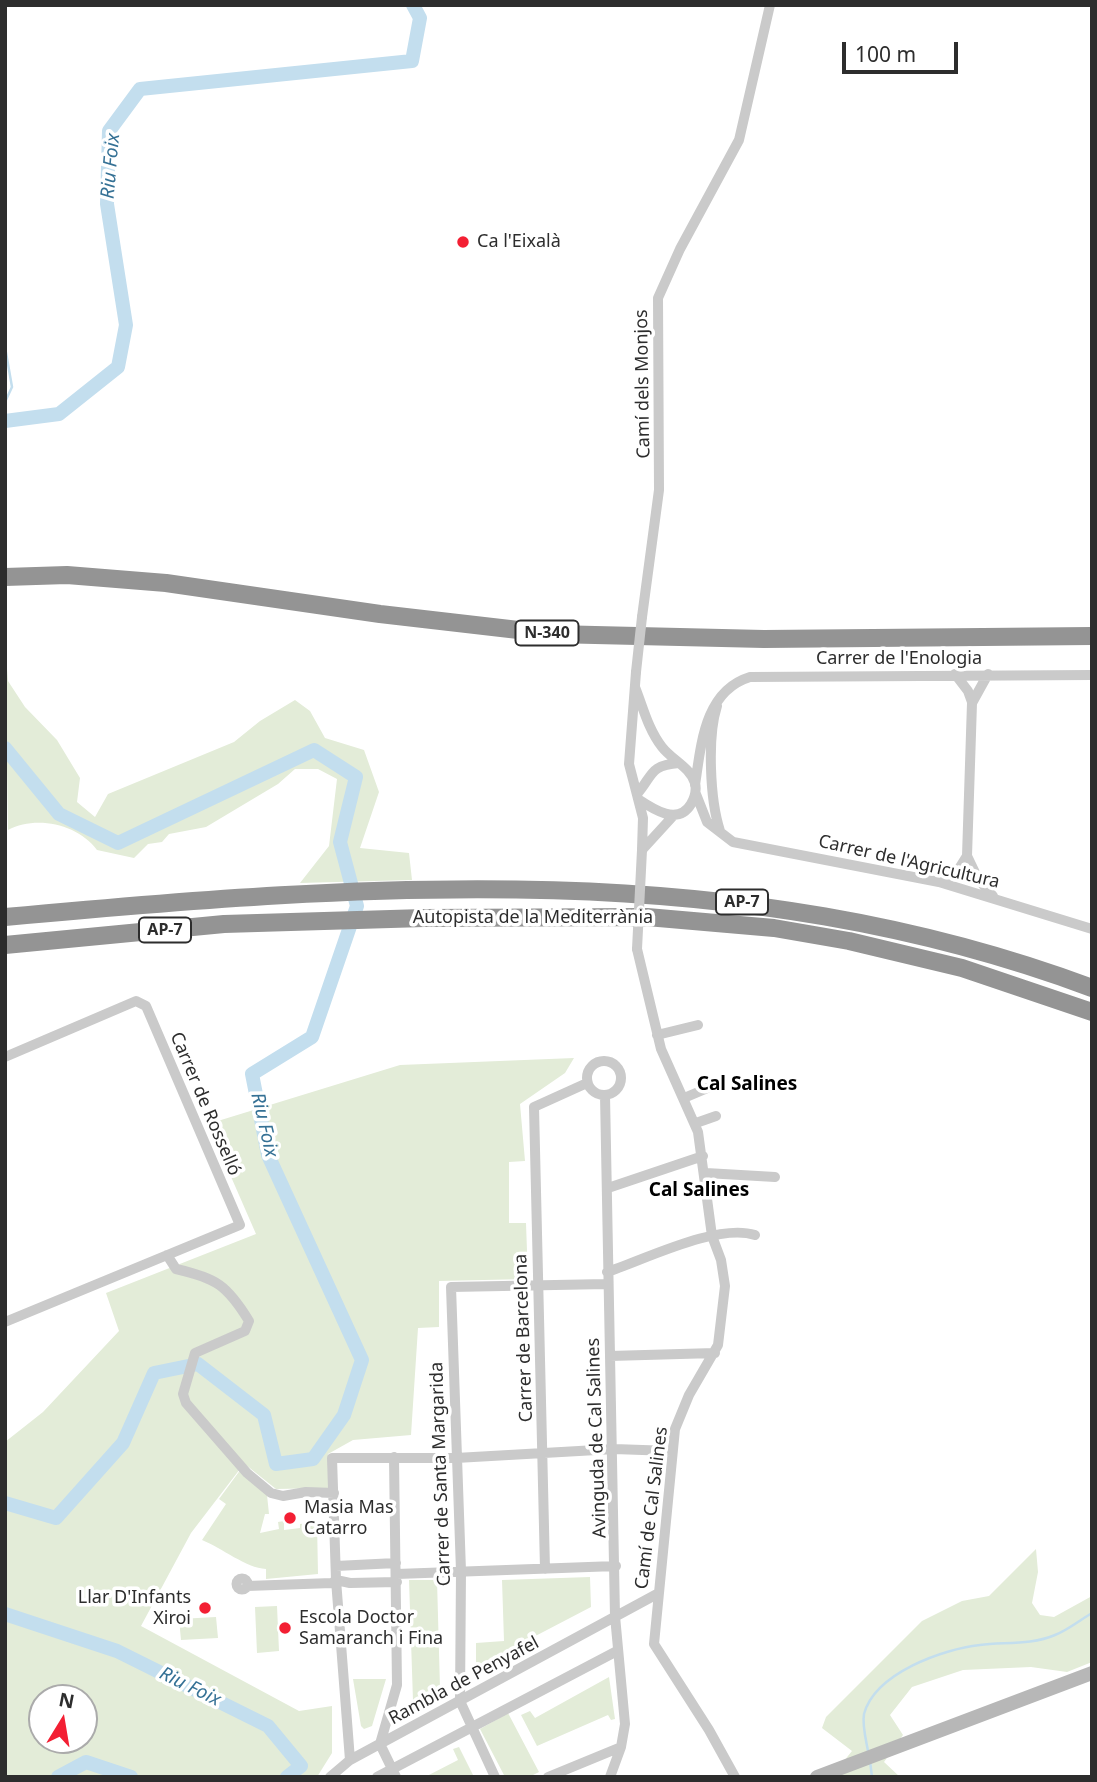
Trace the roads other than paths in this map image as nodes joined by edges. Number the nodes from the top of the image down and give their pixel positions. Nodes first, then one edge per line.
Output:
1 (770, 5) edge
2 (5, 577) edge
3 (642, 617) joint
4 (1092, 635) edge
5 (955, 674) junction
6 (988, 674) junction
7 (1092, 675) edge
8 (635, 687) junction
9 (972, 703) junction
10 (718, 704) junction
11 (678, 763) junction
12 (696, 790) junction
13 (637, 797) junction
14 (674, 815) junction
15 (720, 831) junction
16 (642, 850) junction
17 (967, 856) junction
18 (939, 882) junction
19 (993, 897) junction
20 (5, 917) edge
21 (1092, 929) edge
22 (5, 945) edge
23 (1092, 988) edge
24 (1092, 1012) edge
25 (698, 1025) dead end
26 (657, 1035) junction
27 (5, 1057) edge
28 (587, 1083) junction
29 (710, 1087) dead end
30 (605, 1095) junction
31 (684, 1098) junction
32 (716, 1116) dead end
33 (695, 1123) junction
34 (703, 1156) junction
35 (706, 1173) junction
36 (775, 1177) dead end
37 (608, 1188) junction
38 (755, 1235) dead end
39 (712, 1236) junction
40 (167, 1255) junction
41 (607, 1272) junction
42 (607, 1283) junction
43 (537, 1287) junction
44 (5, 1322) edge
45 (715, 1353) junction
46 (610, 1356) junction
47 (614, 1449) junction
48 (671, 1451) junction
49 (543, 1454) junction
50 (394, 1457) junction
51 (456, 1458) junction
52 (334, 1493) junction
53 (337, 1566) junction
54 (616, 1566) junction
55 (545, 1569) junction
56 (461, 1571) junction
57 (396, 1573) junction
58 (336, 1580) junction
59 (247, 1586) dead end
60 (657, 1594) junction
61 (632, 1608) junction
62 (656, 1611) junction
63 (615, 1616) junction
64 (617, 1651) junction
65 (1092, 1672) edge
66 (460, 1701) junction
67 (470, 1728) junction
68 (380, 1744) junction
69 (621, 1747) junction
70 (350, 1760) junction
71 (394, 1773) edge
72 (330, 1777) edge
73 (377, 1777) edge
74 (495, 1777) edge
75 (548, 1777) edge
76 (610, 1777) edge
77 (734, 1777) edge
78 (817, 1777) edge

1 - 3 street, Camí dels Monjos
2 - 4 highway, N-340
3 - 8 street, Camí de Cal Salines, bridge
5 - 6 street, Carrer de l'Enologia
5 - 9 street
5 - 10 street, Carrer de l'Enologia
6 - 7 street, Carrer de l'Enologia
6 - 9 street
8 - 11 street
8 - 13 street, Camí de Cal Salines
9 - 17 street
10 - 12 street
10 - 15 street
11 - 12 street
11 - 13 street
12 - 14 street
12 - 15 street
13 - 14 street
13 - 16 street, Camí de Cal Salines
14 - 16 street
15 - 18 street, Carrer de l'Agricultura
16 - 26 street, Camí de Cal Salines, bridge
17 - 18 street
17 - 19 street
18 - 19 street, Carrer de l'Agricultura
19 - 21 street, Carrer de l'Agricultura
20 - 23 highway, Autopista de la Mediterrània / AP-7
22 - 24 highway, Autopista de la Mediterrània / AP-7
25 - 26 street
26 - 31 street, Camí de Cal Salines
27 - 40 street, Carrer de Rosselló
28 - 30 street
28 - 30 street
28 - 43 street, Carrer de Barcelona
29 - 31 street
30 - 37 street, Avinguda de Cal Salines
31 - 33 street, Camí de Cal Salines
32 - 33 street
33 - 34 street, Camí de Cal Salines
34 - 35 street, Camí de Cal Salines
34 - 37 street
35 - 36 street
35 - 39 street, Camí de Cal Salines
37 - 41 street, Avinguda de Cal Salines
38 - 39 street
39 - 41 street
39 - 45 street, Camí de Cal Salines
40 - 44 street
40 - 52 street
41 - 42 street, Avinguda de Cal Salines
42 - 43 street
42 - 46 street, Avinguda de Cal Salines
43 - 49 street, Carrer de Barcelona
43 - 51 street, Carrer de Santa Margarida
45 - 46 street
45 - 48 street, Camí de Cal Salines
46 - 47 street, Avinguda de Cal Salines
47 - 48 street
47 - 49 street
47 - 54 street, Avinguda de Cal Salines
48 - 60 street, Camí de Cal Salines
49 - 51 street
49 - 55 street, Carrer de Barcelona
50 - 51 street
50 - 52 street
50 - 57 street
51 - 56 street, Carrer de Santa Margarida
52 - 53 street
53 - 57 street
53 - 58 street
54 - 55 street
54 - 63 street, Avinguda de Cal Salines
55 - 56 street
56 - 57 street
56 - 66 street, Carrer de Santa Margarida
57 - 58 street
57 - 68 street
58 - 59 street
58 - 70 street
60 - 61 street, Rambla de Penyafel
60 - 62 street, Camí de Cal Salines
61 - 62 street
61 - 63 street, Rambla de Penyafel
62 - 77 street, Camí de Cal Salines
63 - 64 street, Avinguda de Cal Salines
63 - 66 street, Rambla de Penyafel
64 - 67 street
64 - 69 street, Avinguda de Cal Salines
65 - 78 street
66 - 67 street, Carrer de Santa Margarida
66 - 68 street, Rambla de Penyafel
67 - 71 street
67 - 74 street, Carrer de Santa Margarida
68 - 70 street, Rambla de Penyafel
68 - 71 street
69 - 75 street
69 - 76 street, Avinguda de Cal Salines
70 - 72 street, Rambla de Penyafel
71 - 73 street

